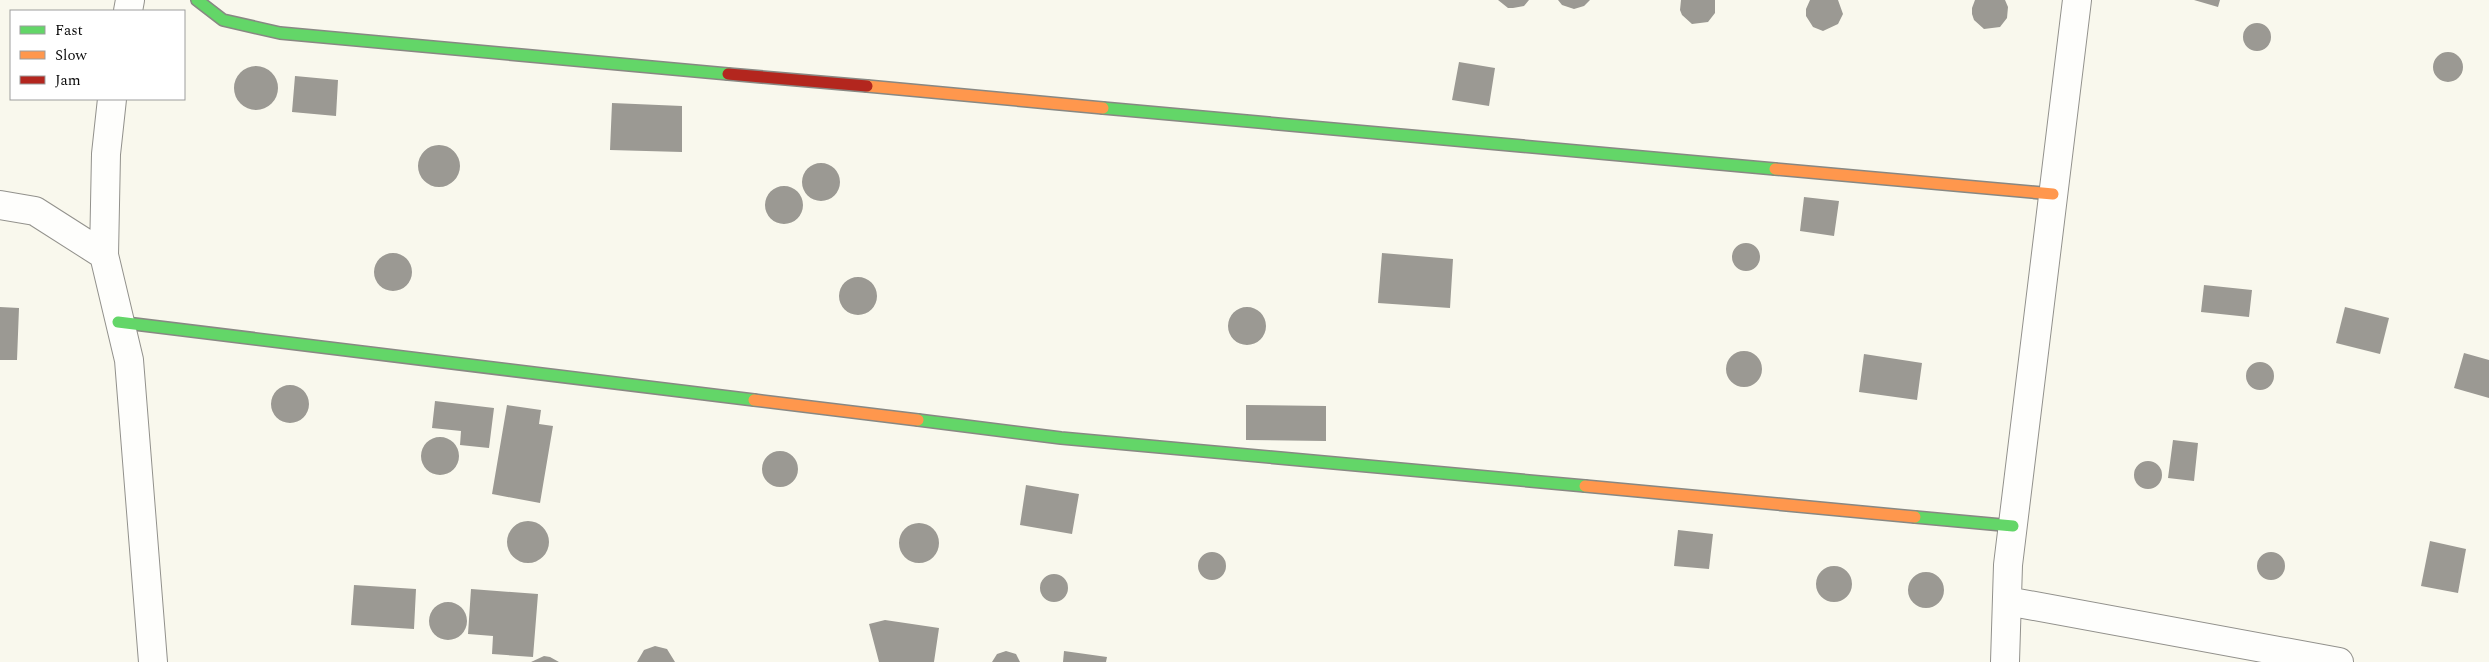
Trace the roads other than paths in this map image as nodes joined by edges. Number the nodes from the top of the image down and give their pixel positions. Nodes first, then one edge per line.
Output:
1 (197, 0) edge
2 (2077, 0) edge
3 (112, 100) edge
4 (2053, 194) junction
5 (0, 205) edge
6 (104, 255) junction
7 (118, 322) junction
8 (2013, 526) junction
9 (2007, 601) junction
10 (153, 662) edge
11 (2006, 662) edge
12 (2339, 662) edge

1 - 4 street
2 - 4 street
3 - 6 street
4 - 8 street
5 - 6 street
6 - 7 street
7 - 8 street
7 - 10 street
8 - 9 street
9 - 11 street
9 - 12 street

